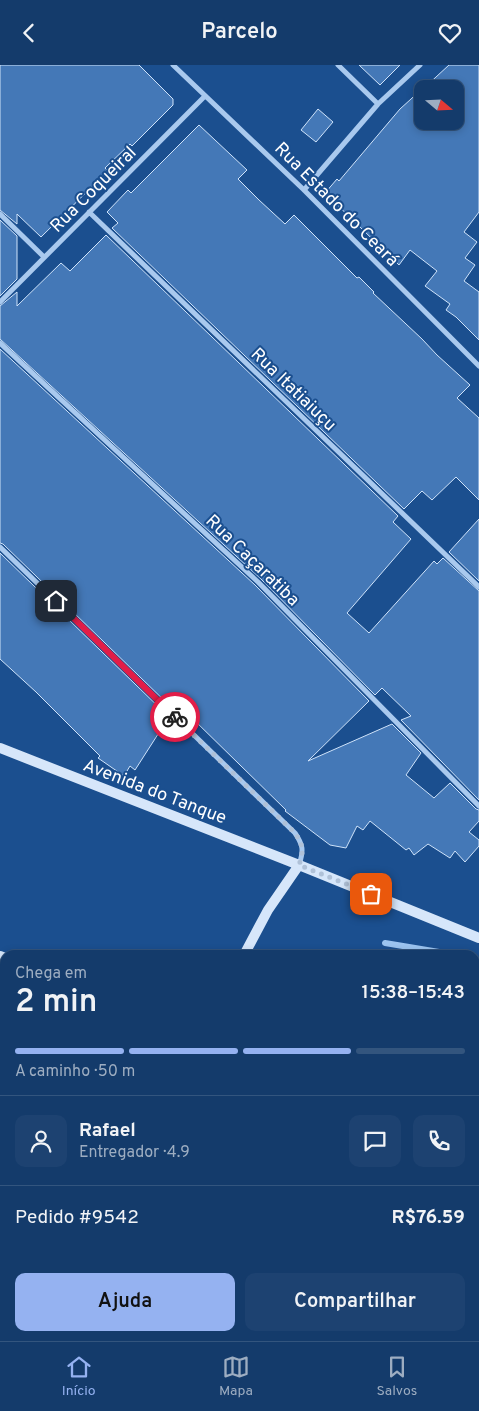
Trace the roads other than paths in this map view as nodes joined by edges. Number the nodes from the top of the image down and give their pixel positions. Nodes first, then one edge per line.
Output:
1 (173, 65) edge
2 (338, 65) edge
3 (420, 65) edge
4 (205, 96) junction
5 (378, 104) junction
6 (304, 190) junction
7 (89, 212) junction
8 (0, 214) edge
9 (44, 257) junction
10 (0, 302) edge
11 (0, 343) edge
12 (479, 366) edge
13 (0, 547) edge
14 (479, 587) edge
15 (0, 748) edge
16 (479, 806) edge
17 (299, 865) junction
18 (479, 938) edge
19 (247, 950) edge

1 - 4 street, Rua Estado do Ceará
2 - 5 street
3 - 5 street
4 - 6 street, Rua Estado do Ceará
4 - 7 street, Rua Coqueiral
5 - 6 street
6 - 12 street, Rua Estado do Ceará
7 - 9 street, Rua Coqueiral
7 - 14 street, Rua Itatiaiuçu
8 - 9 street
9 - 10 street, Rua Coqueiral
11 - 16 street, Rua Caçaratiba
13 - 17 street
15 - 17 main road, Avenida do Tanque
17 - 18 main road, Avenida do Tanque
17 - 19 main road

